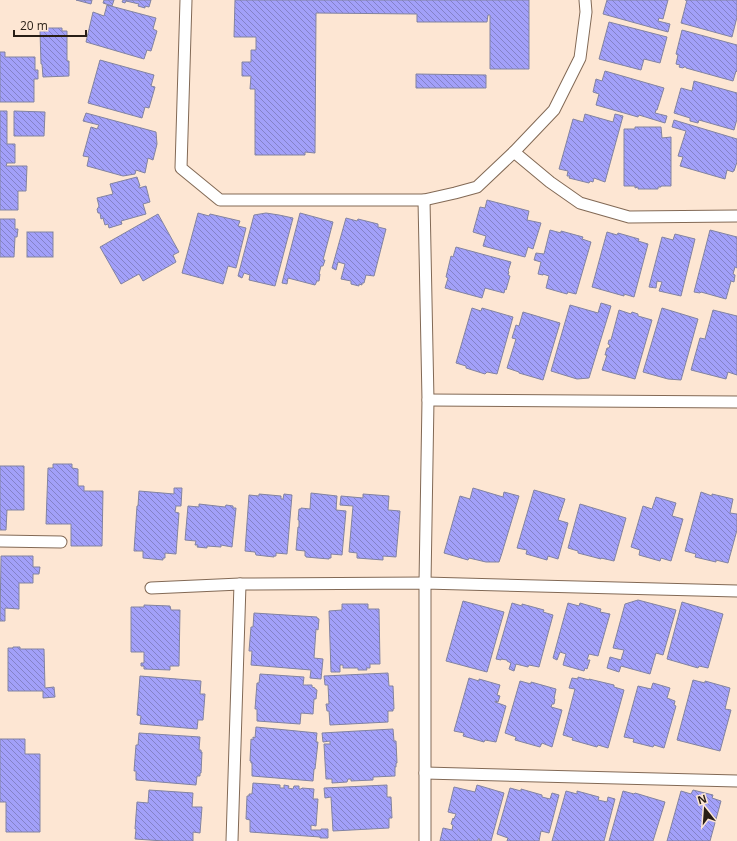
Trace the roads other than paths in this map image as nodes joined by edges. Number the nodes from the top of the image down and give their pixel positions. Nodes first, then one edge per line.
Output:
1 (186, 0) edge
2 (585, 0) edge
3 (514, 152) junction
4 (424, 200) junction
5 (737, 216) edge
6 (428, 400) junction
7 (737, 402) edge
8 (0, 541) edge
9 (61, 542) dead end
10 (425, 583) junction
11 (240, 584) junction
12 (151, 588) dead end
13 (737, 591) edge
14 (425, 773) junction
15 (737, 781) edge
16 (232, 841) edge
17 (425, 841) edge

1 - 4 lane
2 - 3 lane
3 - 4 lane
3 - 5 lane
4 - 6 lane
6 - 7 lane
6 - 10 lane
8 - 9 lane
10 - 11 lane
10 - 13 lane
10 - 14 lane
11 - 12 lane
11 - 16 lane
14 - 15 lane
14 - 17 lane

